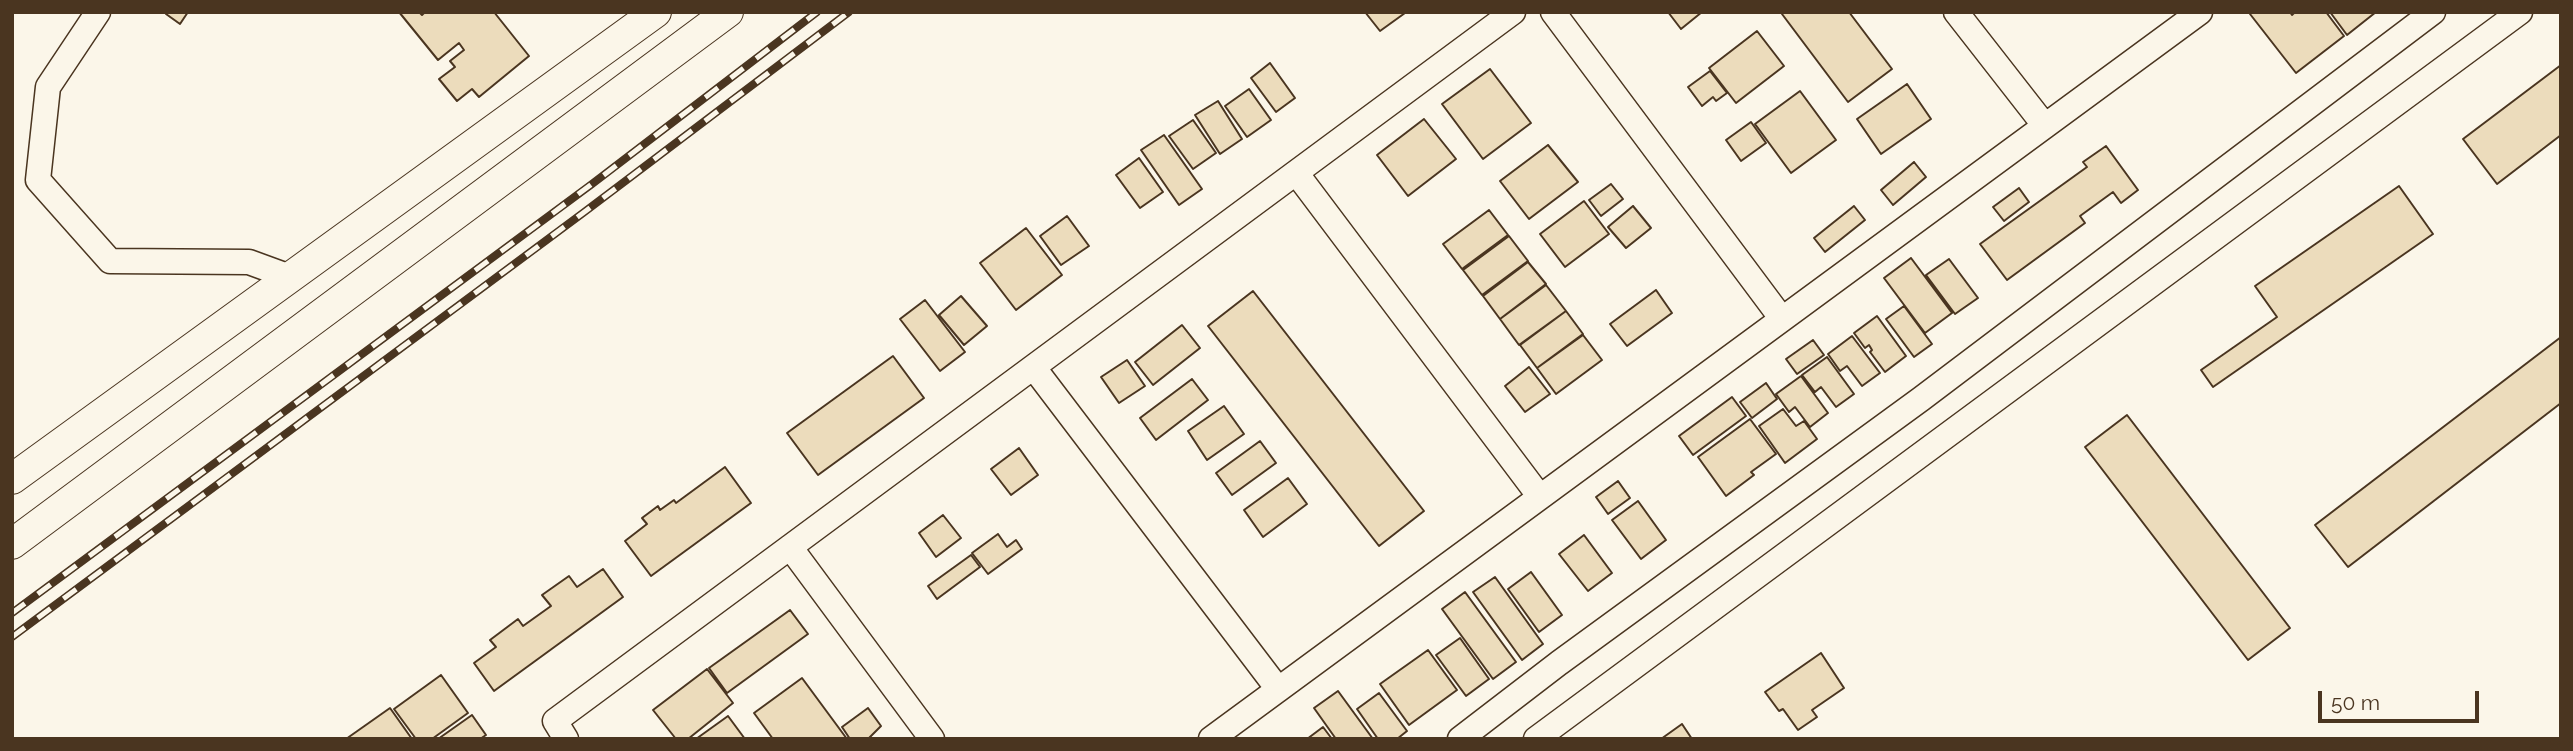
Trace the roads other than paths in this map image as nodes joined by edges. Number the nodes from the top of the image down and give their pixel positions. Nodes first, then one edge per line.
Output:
1 (98, 12) edge
2 (656, 12) edge
3 (728, 12) edge
4 (1513, 12) edge
5 (1553, 12) edge
6 (1956, 12) edge
7 (2200, 12) edge
8 (2433, 12) edge
9 (2520, 12) edge
10 (2045, 126) junction
11 (1297, 174) junction
12 (290, 277) junction
13 (1782, 319) junction
14 (1034, 368) junction
15 (12, 479) edge
16 (1540, 497) junction
17 (13, 543) edge
18 (790, 547) junction
19 (1278, 689) junction
20 (566, 739) edge
21 (932, 739) edge
22 (1211, 739) edge
23 (1460, 739) edge
24 (1536, 739) edge

1 - 12 street
2 - 12 main road
3 - 17 main road
4 - 11 street
5 - 13 street
6 - 10 street
7 - 10 street
8 - 23 street
9 - 24 street
10 - 13 street
11 - 14 street
11 - 16 street
12 - 15 main road
13 - 16 street
14 - 18 street
14 - 19 street
16 - 19 street
18 - 20 street
18 - 21 street
19 - 22 street

